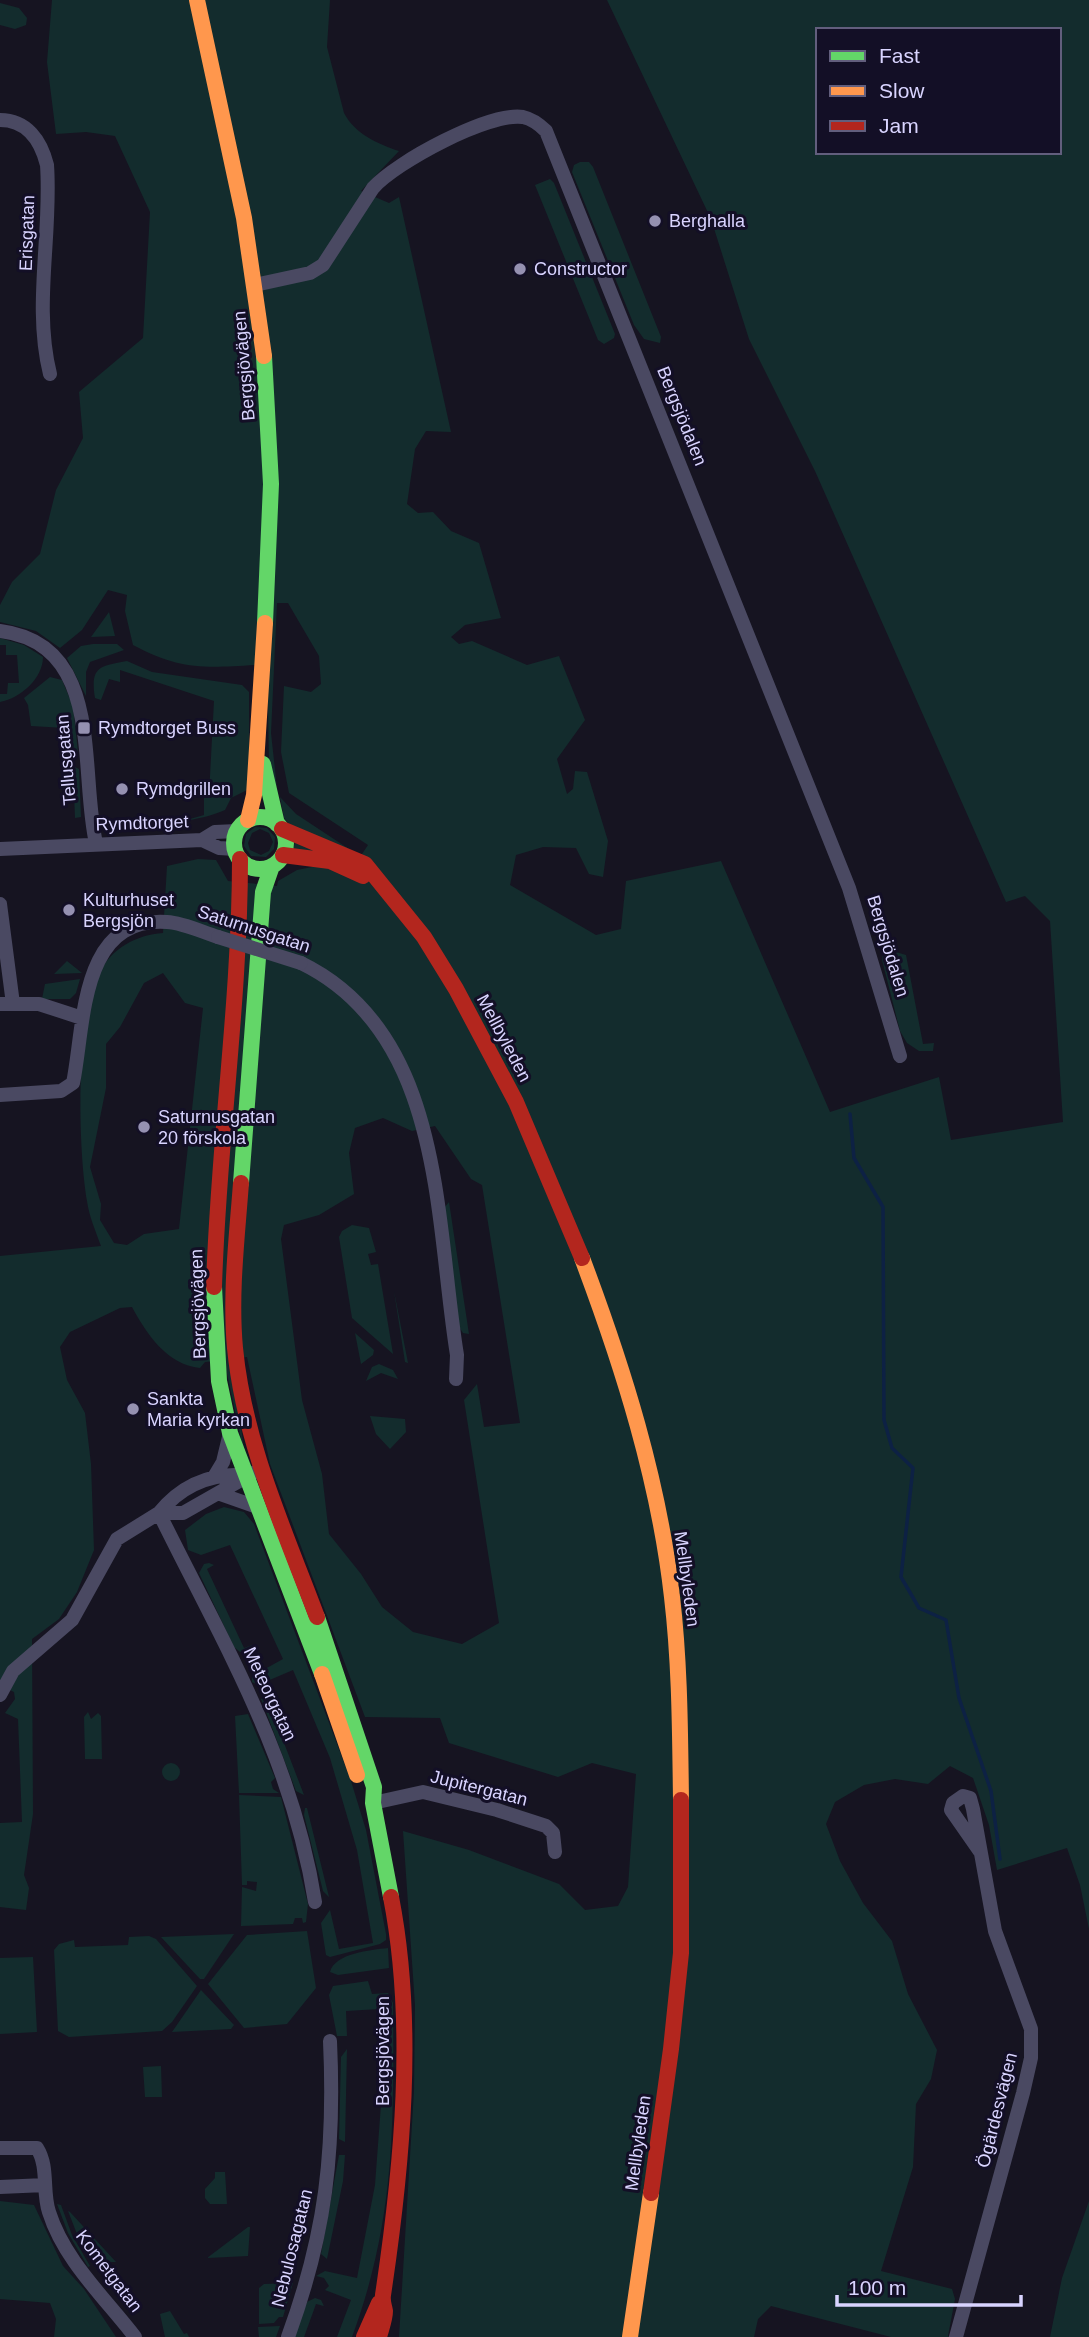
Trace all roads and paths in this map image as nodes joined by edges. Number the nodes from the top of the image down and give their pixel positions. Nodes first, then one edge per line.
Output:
1 (197, 0) edge
2 (0, 120) edge
3 (255, 285) junction
4 (50, 374) dead end
5 (0, 631) edge
6 (258, 735) junction
7 (242, 825) junction
8 (280, 826) junction
9 (202, 839) junction
10 (96, 843) junction
11 (0, 849) edge
12 (237, 854) junction
13 (278, 860) junction
14 (383, 886) junction
15 (0, 904) edge
16 (6, 1004) edge
17 (82, 1018) junction
18 (900, 1056) dead end
19 (0, 1095) edge
20 (456, 1379) dead end
21 (230, 1433) junction
22 (254, 1472) junction
23 (214, 1477) junction
24 (220, 1494) junction
25 (257, 1507) junction
26 (159, 1513) junction
27 (0, 1695) edge
28 (373, 1803) junction
29 (555, 1852) dead end
30 (981, 1853) dead end
31 (315, 1902) dead end
32 (330, 2041) dead end
33 (0, 2148) edge
34 (46, 2185) junction
35 (0, 2187) edge
36 (382, 2300) junction
37 (135, 2337) edge
38 (288, 2337) edge
39 (364, 2337) edge
40 (379, 2337) edge
41 (630, 2337) edge
42 (956, 2337) edge

1 - 3 main road, Bergsjövägen
2 - 4 street, Erisgatan
3 - 6 main road, Bergsjövägen
3 - 18 street, Bergsjödalen
5 - 10 street, Tellusgatan
6 - 7 main road, Bergsjövägen
6 - 8 main road, Bergsjövägen
7 - 8 main road
7 - 9 street, Rymdtorget
7 - 12 main road, Bergsjövägen
8 - 13 main road, Bergsjövägen
8 - 14 main road, Mellbyleden
9 - 10 street, Rymdtorget
9 - 12 street, Rymdtorget
10 - 11 street, Rymdtorget
12 - 13 main road
12 - 21 main road, Bergsjövägen
13 - 14 main road, Mellbyleden
13 - 22 main road, Bergsjövägen
14 - 41 main road, Mellbyleden
15 - 16 street
16 - 17 street
17 - 19 street, Saturnusgatan
17 - 20 street, Saturnusgatan, bridge
21 - 22 main road, Bergsjövägen
21 - 23 street
22 - 23 street
22 - 24 street
22 - 25 main road, Bergsjövägen
22 - 28 main road, Bergsjövägen
23 - 26 street
24 - 25 street
24 - 26 street
25 - 28 main road, Bergsjövägen
26 - 27 street
26 - 31 street, Meteorgatan
28 - 29 street, Jupitergatan
28 - 36 main road, Bergsjövägen
30 - 42 street, Ögärdesvägen
32 - 38 street, Nebulosagatan
33 - 34 street, Kometgatan
34 - 35 street
34 - 37 street, Kometgatan
36 - 39 main road, Bergsjövägen
36 - 40 main road, Bergsjövägen

